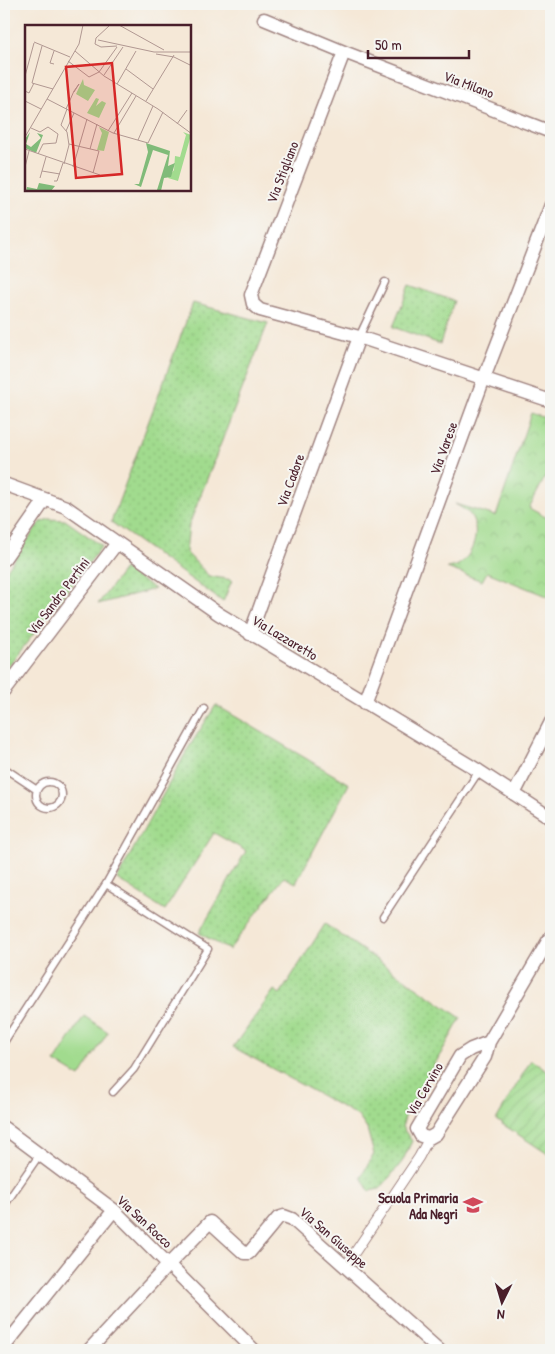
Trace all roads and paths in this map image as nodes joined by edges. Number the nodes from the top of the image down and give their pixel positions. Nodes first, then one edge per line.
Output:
1 (264, 19) dead end
2 (344, 52) junction
3 (551, 132) edge
4 (551, 204) edge
5 (385, 282) dead end
6 (359, 337) junction
7 (484, 378) junction
8 (551, 401) edge
9 (4, 484) edge
10 (45, 500) junction
11 (117, 543) junction
12 (4, 559) edge
13 (250, 634) junction
14 (4, 691) edge
15 (366, 704) junction
16 (204, 708) dead end
17 (551, 722) edge
18 (4, 768) edge
19 (479, 772) junction
20 (37, 790) junction
21 (514, 794) junction
22 (551, 818) edge
23 (106, 884) junction
24 (383, 917) dead end
25 (551, 936) edge
26 (4, 1042) edge
27 (490, 1042) junction
28 (113, 1092) dead end
29 (4, 1128) edge
30 (429, 1138) junction
31 (40, 1154) junction
32 (4, 1206) edge
33 (114, 1210) junction
34 (169, 1264) junction
35 (345, 1267) junction
36 (4, 1347) edge
37 (89, 1350) edge
38 (254, 1350) edge
39 (439, 1350) edge

1 - 2 street, Via Milano
2 - 3 street, Via Milano
2 - 6 street, Via Stigliano
4 - 7 street, Via Varese
5 - 6 lane
6 - 7 street
6 - 13 street, Via Cadore
7 - 8 street
7 - 15 street, Via Varese
9 - 10 street, Via Lazzaretto
10 - 11 street, Via Lazzaretto
10 - 12 street
11 - 13 street, Via Lazzaretto
11 - 14 street, Via Sandro Pertini
13 - 15 street, Via Lazzaretto
15 - 19 street, Via Lazzaretto
16 - 23 lane
17 - 21 street
18 - 20 lane
19 - 21 street, Via Lazzaretto
19 - 24 lane
20 - 20 lane
21 - 22 street, Via Lazzaretto
23 - 26 lane
23 - 28 lane
25 - 27 street
27 - 30 street
27 - 30 street, Via Cervino
29 - 31 street, Via San Rocco
30 - 35 street
31 - 32 lane
31 - 33 street, Via San Rocco
33 - 34 street, Via San Rocco
33 - 36 street
34 - 35 street, Via San Giuseppe
34 - 37 street
34 - 38 street, Via San Rocco
35 - 39 street, Via San Giuseppe

